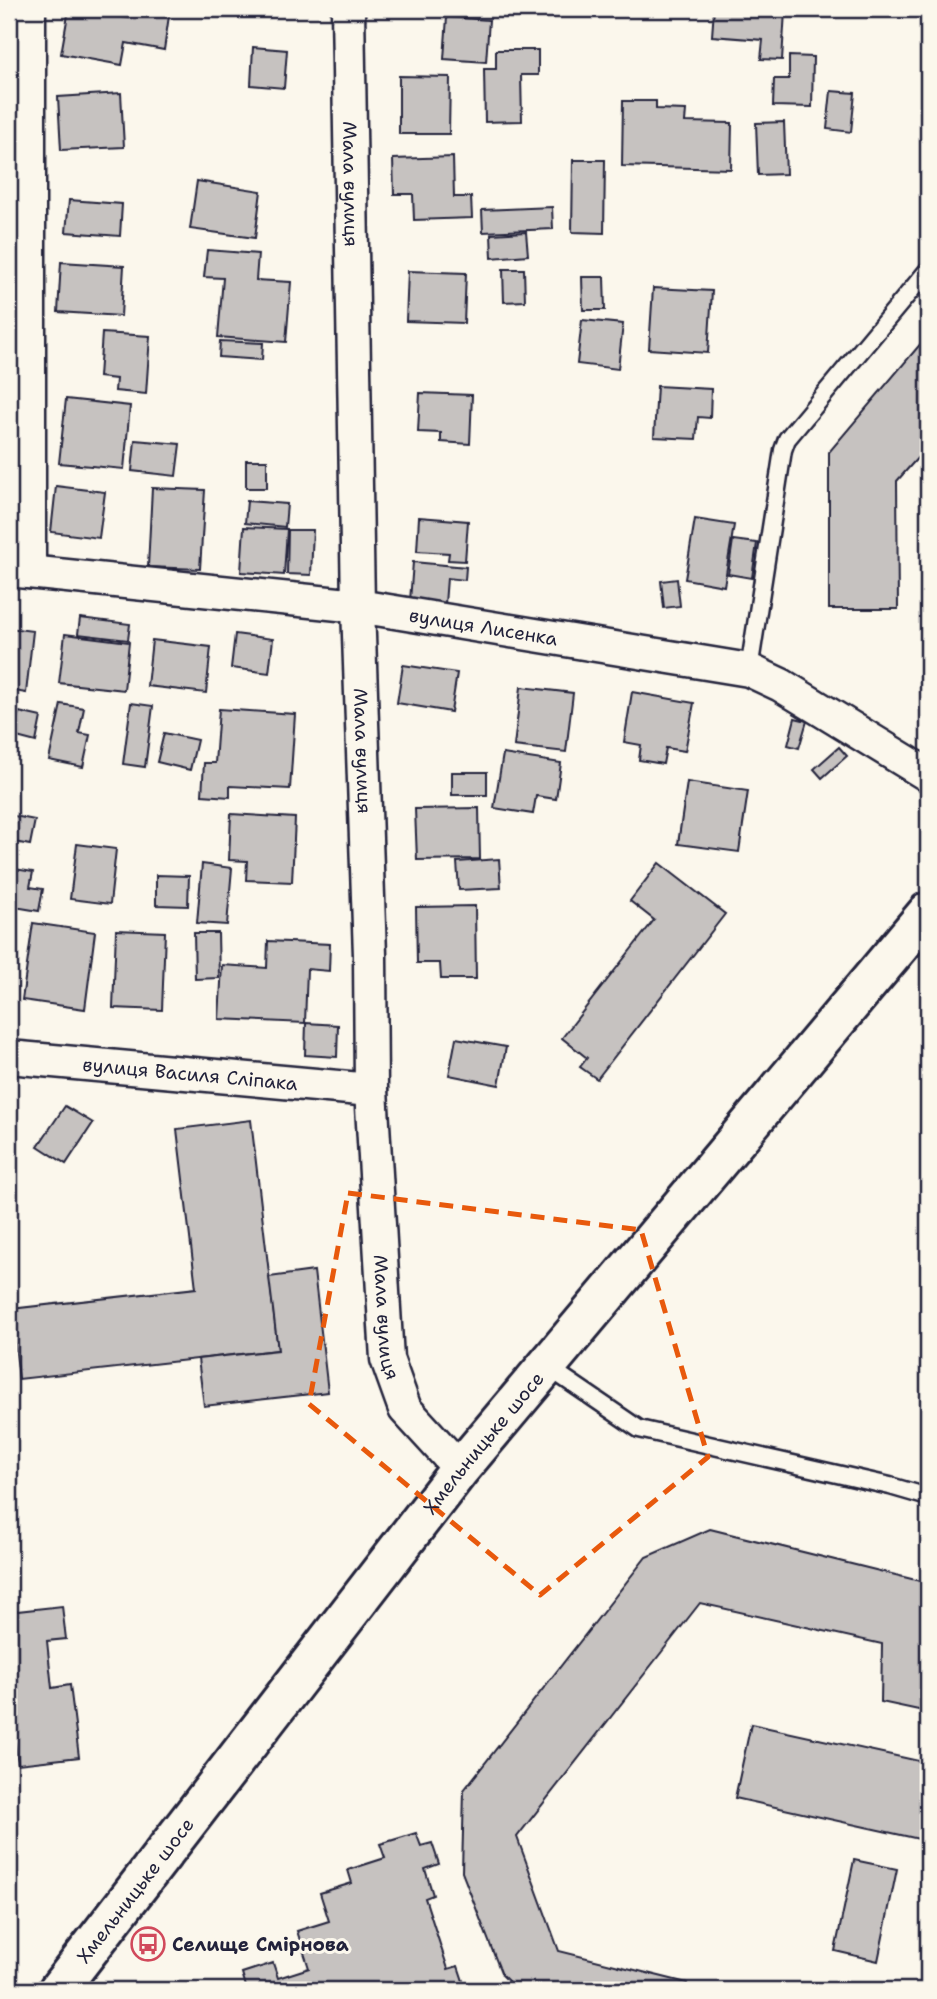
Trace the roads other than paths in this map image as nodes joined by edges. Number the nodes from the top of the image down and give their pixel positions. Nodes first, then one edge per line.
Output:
1 (29, 9) edge
2 (348, 9) edge
3 (928, 270) edge
4 (19, 571) edge
5 (358, 606) junction
6 (749, 670) junction
7 (928, 775) edge
8 (928, 912) edge
9 (9, 1057) edge
10 (371, 1090) junction
11 (548, 1367) junction
12 (460, 1469) junction
13 (928, 1497) edge
14 (58, 1990) edge

1 - 4 street
2 - 5 street, Мала вулиця
3 - 6 lane
4 - 5 street, вулиця Лисенка
5 - 6 street, вулиця Лисенка
5 - 10 street, Мала вулиця
6 - 7 street, вулиця Лисенка
8 - 11 street, Хмельницьке шосе
9 - 10 street, вулиця Василя Сліпака
10 - 12 street, Мала вулиця
11 - 12 street, Хмельницьке шосе
11 - 13 lane
12 - 14 street, Хмельницьке шосе

